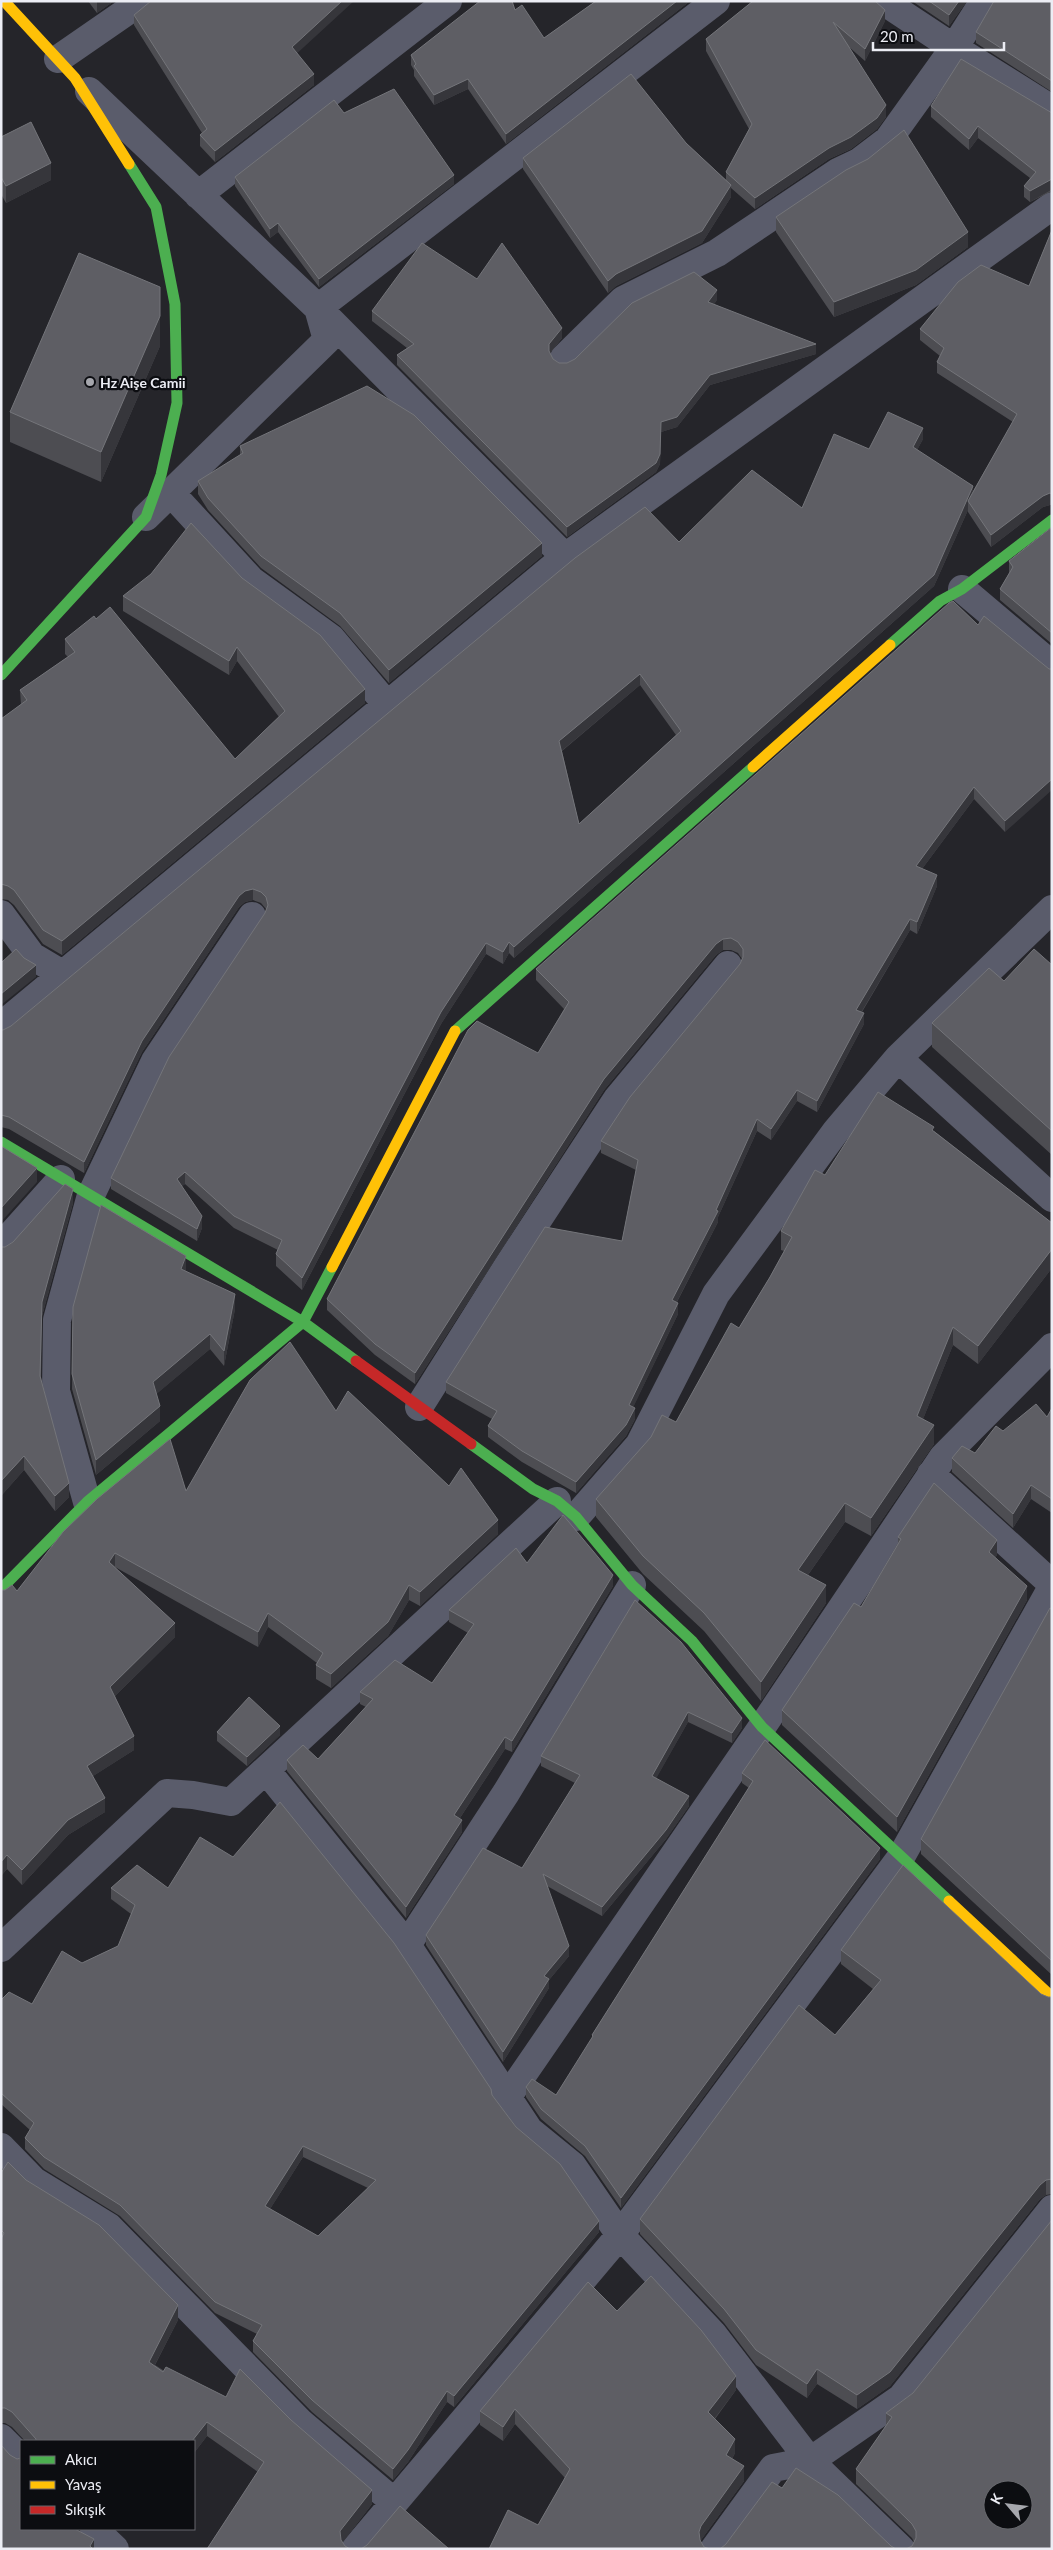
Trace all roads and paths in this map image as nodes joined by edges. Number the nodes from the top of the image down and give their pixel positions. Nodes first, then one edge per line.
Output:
1 (4, 1) edge
2 (142, 1) edge
3 (448, 1) edge
4 (716, 1) edge
5 (883, 1) edge
6 (984, 1) edge
7 (954, 48) junction
8 (66, 69) junction
9 (1052, 108) edge
10 (198, 195) junction
11 (1052, 206) edge
12 (318, 308) junction
13 (564, 358) dead end
14 (171, 493) junction
15 (146, 517) junction
16 (1052, 520) edge
17 (565, 557) junction
18 (962, 589) junction
19 (1052, 665) edge
20 (1, 675) edge
21 (388, 706) junction
22 (1052, 909) edge
23 (1, 914) edge
24 (252, 916) dead end
25 (728, 965) dead end
26 (64, 975) junction
27 (1, 1026) edge
28 (898, 1058) junction
29 (1, 1142) edge
30 (61, 1179) junction
31 (91, 1195) junction
32 (1052, 1198) edge
33 (1, 1246) edge
34 (303, 1322) junction
35 (1052, 1347) edge
36 (419, 1407) junction
37 (931, 1474) junction
38 (87, 1502) junction
39 (566, 1509) junction
40 (632, 1585) junction
41 (1052, 1585) edge
42 (1, 1589) edge
43 (762, 1727) junction
44 (266, 1770) junction
45 (901, 1857) junction
46 (406, 1946) junction
47 (1, 1948) edge
48 (1052, 1997) edge
49 (506, 2098) junction
50 (1, 2147) edge
51 (1052, 2209) edge
52 (620, 2234) junction
53 (1, 2438) edge
54 (20, 2457) edge
55 (810, 2461) junction
56 (394, 2502) junction
57 (95, 2530) edge
58 (115, 2549) edge
59 (355, 2549) edge
60 (714, 2549) edge
61 (901, 2549) edge

1 - 8 street
2 - 8 street
3 - 10 street
4 - 12 street
5 - 7 street
6 - 7 street
7 - 9 street
7 - 13 street
8 - 10 street
8 - 15 street
10 - 12 street
11 - 17 street
12 - 14 street
12 - 17 street
14 - 15 street
14 - 21 street
15 - 20 street
16 - 18 street
17 - 21 street
18 - 19 street
18 - 34 street
21 - 26 street
22 - 28 street
23 - 26 street
24 - 31 street
25 - 36 street
26 - 27 street
28 - 32 street
28 - 39 street
29 - 30 street
30 - 31 street
30 - 33 street
31 - 34 street
31 - 38 street
34 - 36 street
34 - 38 street
35 - 37 street
36 - 39 street
37 - 41 street
37 - 43 street
38 - 42 street
39 - 40 street
39 - 44 street
40 - 43 street
40 - 46 street
41 - 45 street
43 - 45 street
43 - 49 street
44 - 46 street
44 - 47 street
45 - 48 street
45 - 52 street
46 - 49 street
49 - 52 street
50 - 56 street
51 - 55 street
52 - 55 street
52 - 56 street
53 - 54 street
55 - 60 street
55 - 61 street
56 - 59 street
57 - 58 street

